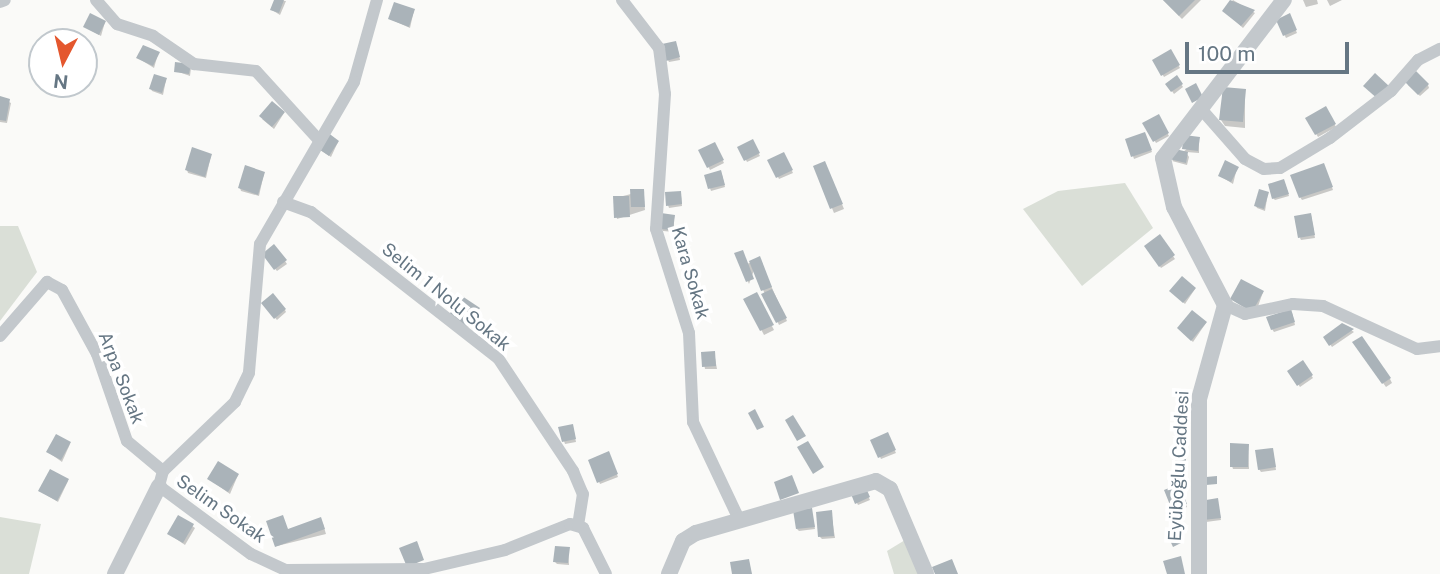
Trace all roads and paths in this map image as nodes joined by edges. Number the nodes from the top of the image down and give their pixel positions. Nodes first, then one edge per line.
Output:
1 (5, 0) edge
2 (96, 0) edge
3 (377, 0) edge
4 (622, 0) edge
5 (1284, 0) edge
6 (0, 2) edge
7 (1440, 50) edge
8 (1202, 110) junction
9 (317, 138) junction
10 (283, 202) junction
11 (1225, 305) junction
12 (0, 336) edge
13 (1440, 346) edge
14 (161, 479) junction
15 (738, 517) junction
16 (578, 526) junction
17 (116, 574) edge
18 (606, 574) edge
19 (669, 574) edge
20 (926, 574) edge
21 (1199, 574) edge

1 - 6 street
2 - 9 street
3 - 9 street, Selim Sokak
4 - 15 street, Kara Sokak
5 - 8 street
7 - 8 street
8 - 11 street
9 - 10 street, Selim Sokak
10 - 14 street, Selim Sokak
10 - 16 street, Selim 1 Nolu Sokak
11 - 13 street
11 - 21 street, Eyüboğlu Caddesi
12 - 14 street, Arpa Sokak
14 - 16 street, Selim Sokak
14 - 17 street
15 - 19 street
15 - 20 street
16 - 18 street

